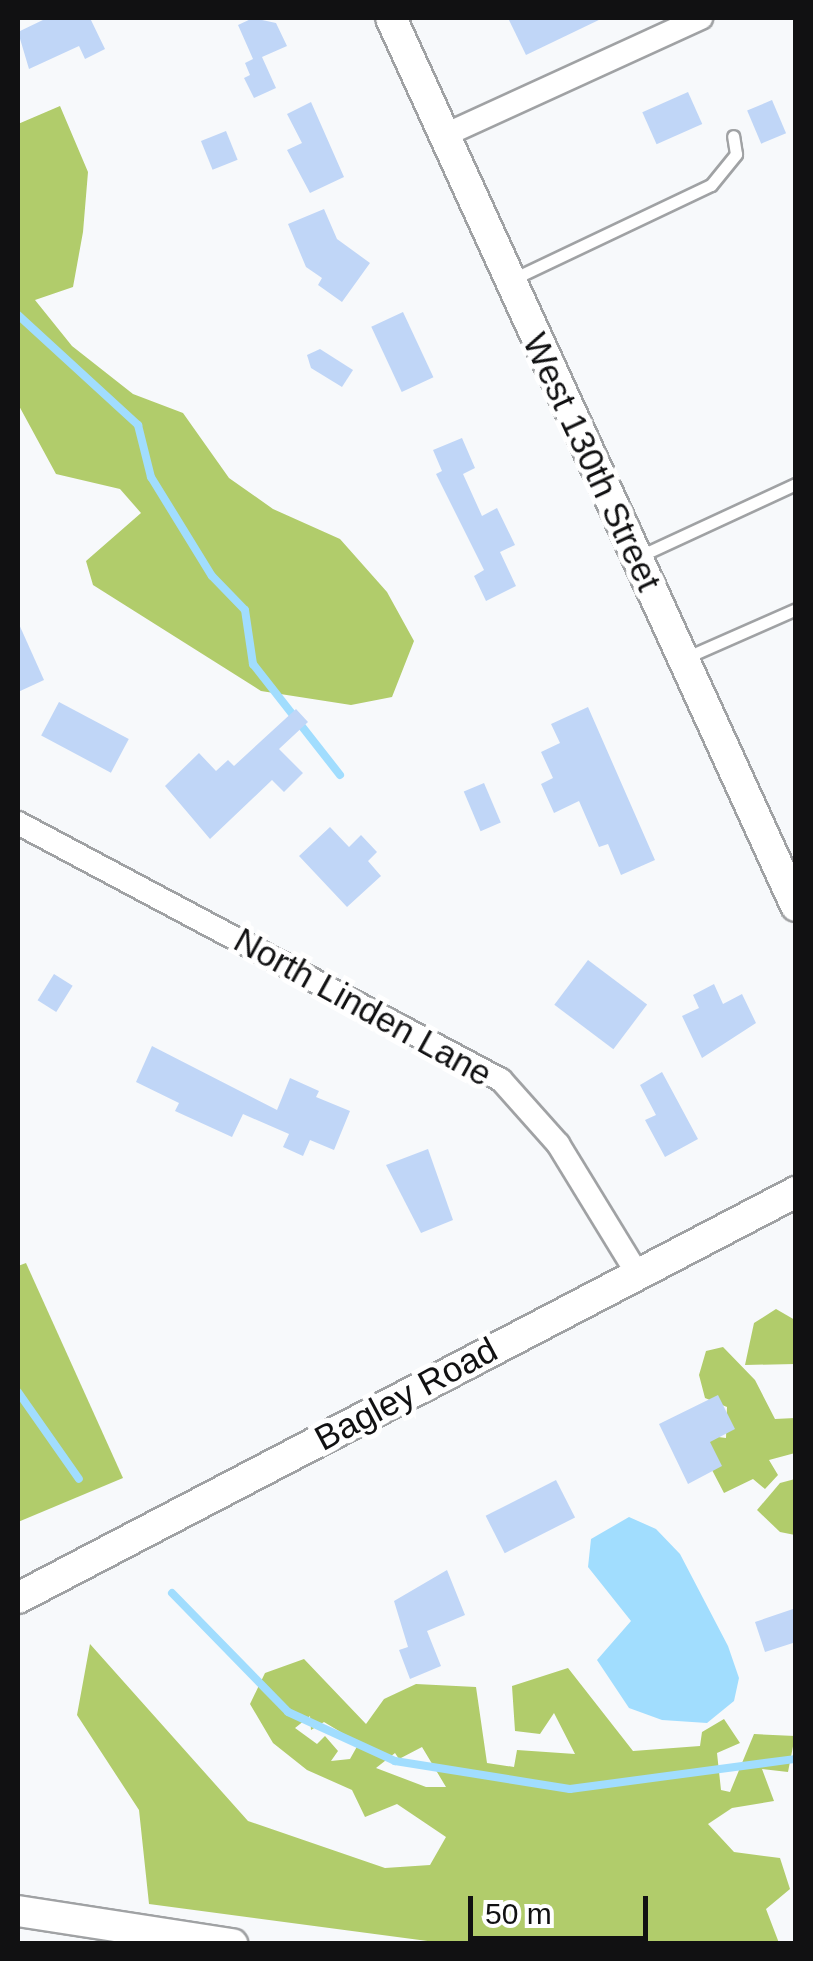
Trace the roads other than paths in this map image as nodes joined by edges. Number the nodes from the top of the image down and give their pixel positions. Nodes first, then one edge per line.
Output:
1 (391, 18) edge
2 (701, 18) edge
3 (443, 136) junction
4 (733, 136) dead end
5 (509, 280) junction
6 (796, 484) edge
7 (636, 558) junction
8 (796, 609) edge
9 (682, 660) junction
10 (18, 822) edge
11 (796, 906) edge
12 (796, 1192) edge
13 (636, 1273) junction
14 (18, 1598) edge
15 (18, 1911) edge
16 (188, 1941) edge
17 (232, 1944) edge

1 - 3 main road, West 130th Street
2 - 3 street
3 - 5 main road, West 130th Street
4 - 5 lane
5 - 7 main road, West 130th Street
6 - 7 lane
7 - 9 main road, West 130th Street
8 - 9 lane
9 - 11 main road, West 130th Street
10 - 13 street, North Linden Lane
12 - 13 main road, Bagley Road
13 - 14 main road, Bagley Road
15 - 16 main road
16 - 17 main road

